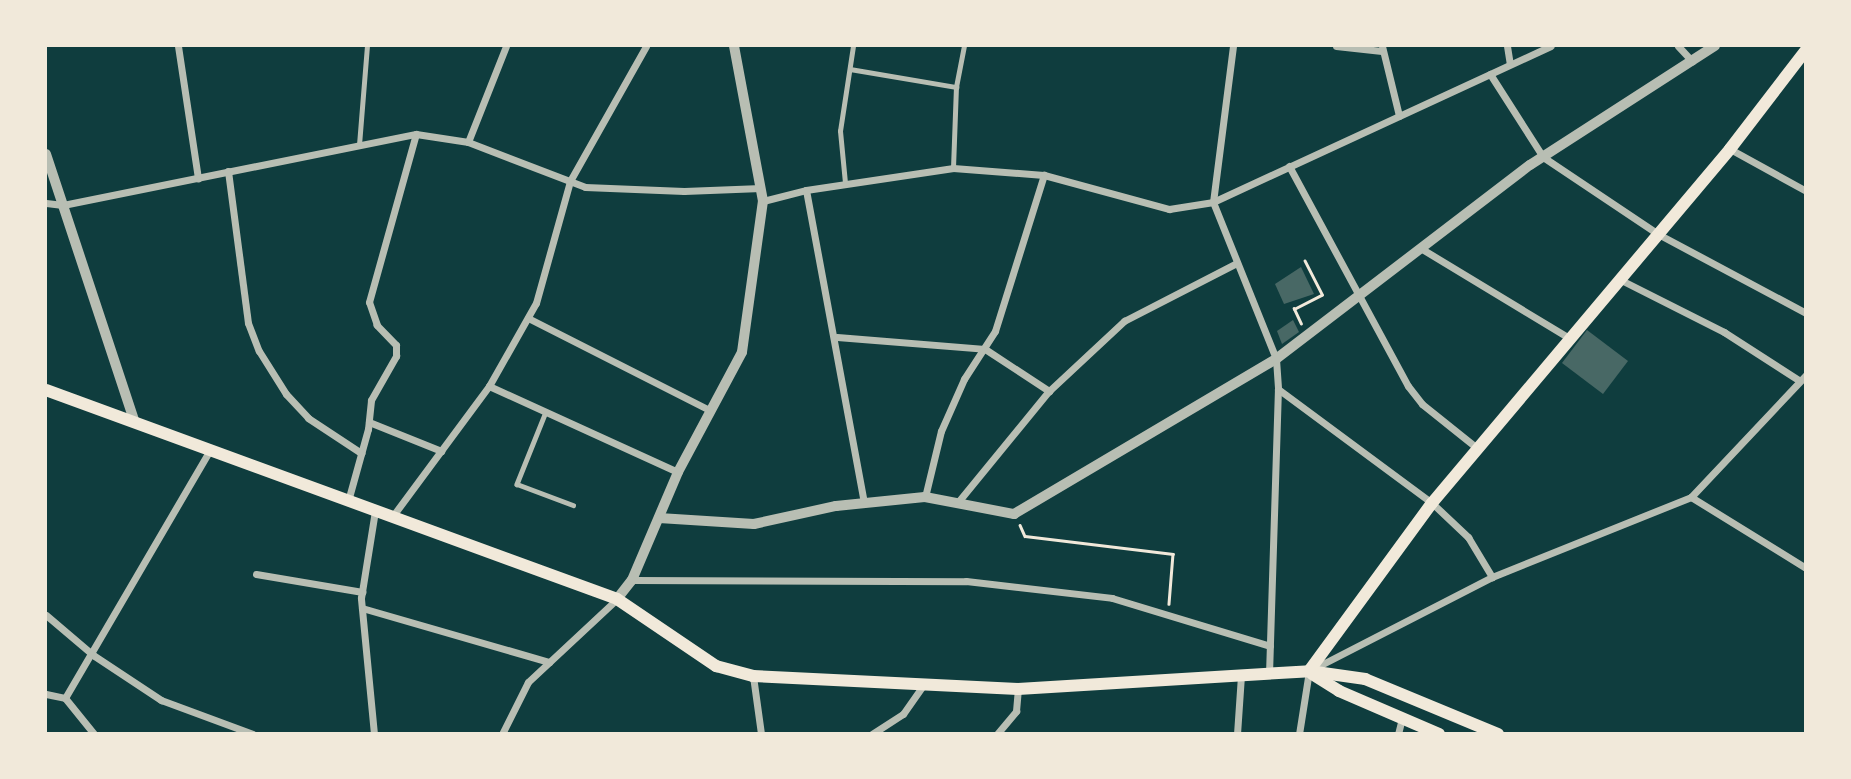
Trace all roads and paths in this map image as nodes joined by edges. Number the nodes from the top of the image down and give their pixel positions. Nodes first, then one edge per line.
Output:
1 (178, 46) edge
2 (368, 46) edge
3 (506, 46) edge
4 (646, 46) edge
5 (734, 46) edge
6 (853, 46) edge
7 (964, 46) edge
8 (1233, 46) edge
9 (1336, 46) edge
10 (1507, 46) edge
11 (1551, 46) edge
12 (1678, 46) edge
13 (1715, 46) edge
14 (1382, 48) edge
15 (1805, 50) edge
16 (1692, 61) junction
17 (1510, 64) junction
18 (850, 69) junction
19 (1490, 74) junction
20 (956, 87) junction
21 (1399, 116) junction
22 (416, 134) junction
23 (468, 142) junction
24 (359, 145) junction
25 (1730, 149) junction
26 (46, 154) edge
27 (1543, 157) junction
28 (1289, 166) junction
29 (953, 168) junction
30 (228, 171) junction
31 (1044, 175) junction
32 (198, 177) junction
33 (570, 181) junction
34 (845, 183) junction
35 (761, 188) junction
36 (806, 190) junction
37 (1805, 191) edge
38 (764, 201) junction
39 (1213, 202) junction
40 (46, 203) edge
41 (63, 205) junction
42 (1658, 234) junction
43 (1422, 250) junction
44 (1305, 261) dead end
45 (1237, 263) junction
46 (1619, 279) junction
47 (1358, 300) junction
48 (1805, 313) edge
49 (527, 318) junction
50 (836, 337) junction
51 (1307, 337) junction
52 (1569, 338) junction
53 (985, 349) junction
54 (1276, 359) junction
55 (1803, 378) edge
56 (489, 386) junction
57 (1278, 389) junction
58 (46, 390) edge
59 (1049, 391) junction
60 (711, 411) junction
61 (547, 412) junction
62 (369, 422) junction
63 (135, 423) junction
64 (1476, 448) junction
65 (209, 450) junction
66 (441, 451) junction
67 (361, 453) junction
68 (678, 472) junction
69 (925, 497) junction
70 (1691, 497) junction
71 (348, 501) junction
72 (958, 502) junction
73 (864, 503) junction
74 (1432, 503) junction
75 (573, 505) dead end
76 (375, 511) junction
77 (1014, 514) junction
78 (392, 517) junction
79 (659, 518) junction
80 (1805, 568) edge
81 (256, 574) dead end
82 (1492, 577) junction
83 (632, 580) junction
84 (362, 592) junction
85 (617, 599) junction
86 (362, 608) junction
87 (1169, 614) junction
88 (46, 615) edge
89 (1270, 646) junction
90 (93, 655) junction
91 (549, 662) junction
92 (1309, 671) junction
93 (1269, 674) junction
94 (1241, 675) junction
95 (753, 676) junction
96 (923, 684) junction
97 (1018, 689) junction
98 (46, 694) edge
99 (65, 698) junction
100 (1402, 718) junction
101 (757, 732) edge
102 (94, 733) edge
103 (253, 733) edge
104 (374, 733) edge
105 (502, 733) edge
106 (872, 733) edge
107 (997, 733) edge
108 (1237, 733) edge
109 (1299, 733) edge
110 (1398, 733) edge
111 (1439, 733) edge
112 (1497, 733) edge

1 - 32 street
2 - 24 lane
3 - 23 street
4 - 33 street
5 - 35 street
6 - 18 lane
7 - 20 lane
8 - 39 street
9 - 14 street
10 - 17 street
11 - 17 street
12 - 16 street
13 - 16 street
14 - 21 street
15 - 25 main road
16 - 27 street
17 - 19 street
18 - 20 lane
18 - 34 lane
19 - 21 street
19 - 27 street
20 - 29 lane
21 - 28 street
22 - 23 street
22 - 24 street
22 - 62 street
23 - 33 street
24 - 30 street
25 - 37 street
25 - 42 main road
26 - 41 street
27 - 42 street
27 - 43 street
28 - 39 street
28 - 47 street
29 - 31 street
29 - 34 street
30 - 32 street
30 - 67 street
31 - 39 street
31 - 53 street
32 - 41 street
33 - 35 street
33 - 49 street
34 - 36 street
35 - 38 street
36 - 38 street
36 - 50 street
38 - 60 street
39 - 45 street
40 - 41 street
41 - 63 street
42 - 46 main road
42 - 48 street
43 - 47 street
43 - 52 street
44 - 51 path
45 - 54 street
45 - 59 street
46 - 52 main road
46 - 55 street
47 - 51 street
47 - 64 street
49 - 56 street
49 - 60 street
50 - 53 street
50 - 73 street
51 - 54 street
52 - 64 main road
53 - 59 street
53 - 69 street
54 - 57 street
54 - 77 street
55 - 70 street
56 - 61 street
56 - 66 street
57 - 74 street
57 - 89 street
58 - 63 main road
59 - 72 street
60 - 68 street
61 - 68 street
61 - 75 lane
62 - 66 street
62 - 67 street
63 - 65 main road
64 - 74 main road
65 - 71 main road
65 - 90 street
66 - 78 street
67 - 71 street
68 - 79 street
69 - 72 street
69 - 73 street
70 - 80 street
70 - 82 street
71 - 76 main road
72 - 77 street
73 - 79 street
74 - 82 street
74 - 92 main road
76 - 78 main road
76 - 84 street
77 - 87 path
78 - 85 main road
79 - 83 street
81 - 84 street
82 - 92 street
83 - 85 street
83 - 87 street
84 - 86 street
85 - 91 street
85 - 95 main road
86 - 91 street
86 - 104 street
87 - 89 street
88 - 90 street
89 - 93 street
90 - 99 street
90 - 103 street
91 - 105 street
92 - 93 main road
92 - 100 main road
92 - 109 street
92 - 112 main road
93 - 94 main road
94 - 97 main road
94 - 108 street
95 - 96 main road
95 - 101 street
96 - 97 main road
96 - 106 street
97 - 107 street
98 - 99 street
99 - 102 street
100 - 110 street
100 - 111 main road

